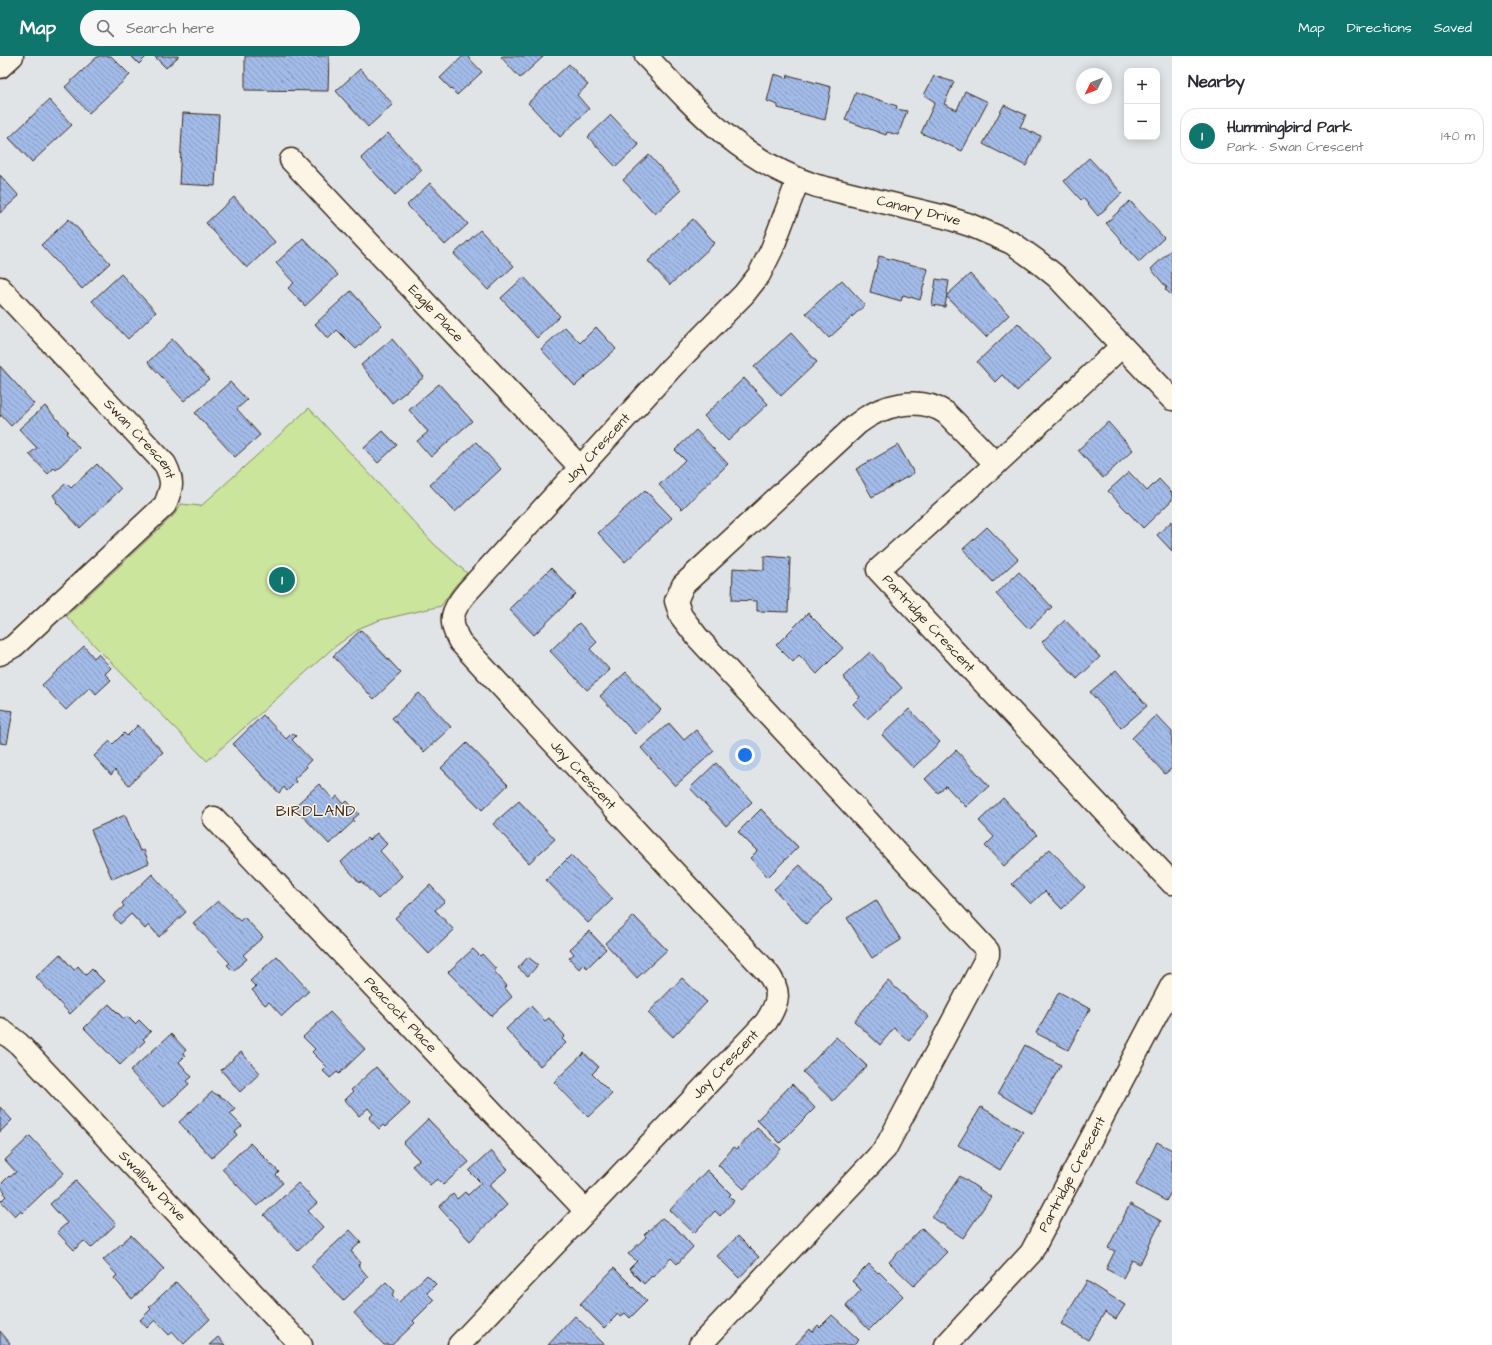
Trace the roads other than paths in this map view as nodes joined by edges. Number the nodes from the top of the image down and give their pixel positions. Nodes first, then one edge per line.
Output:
1 (12, 56) edge
2 (646, 56) edge
3 (0, 67) edge
4 (290, 160) dead end
5 (798, 180) junction
6 (0, 288) edge
7 (1122, 346) junction
8 (1172, 399) edge
9 (996, 464) junction
10 (580, 467) junction
11 (0, 654) edge
12 (214, 818) dead end
13 (1172, 883) edge
14 (1172, 985) edge
15 (0, 1029) edge
16 (586, 1211) junction
17 (301, 1345) edge
18 (459, 1345) edge
19 (700, 1345) edge
20 (946, 1345) edge

1 - 3 street
2 - 5 street, Canary Drive
4 - 10 street, Eagle Place
5 - 7 street, Canary Drive
5 - 10 street, Jay Crescent
6 - 11 street, Swan Crescent
7 - 8 street, Canary Drive
7 - 9 street, Partridge Crescent
9 - 13 street, Partridge Crescent
9 - 19 street
10 - 16 street, Jay Crescent
12 - 16 street, Peacock Place
14 - 20 street, Partridge Crescent
15 - 17 street, Swallow Drive
16 - 18 street, Jay Crescent

